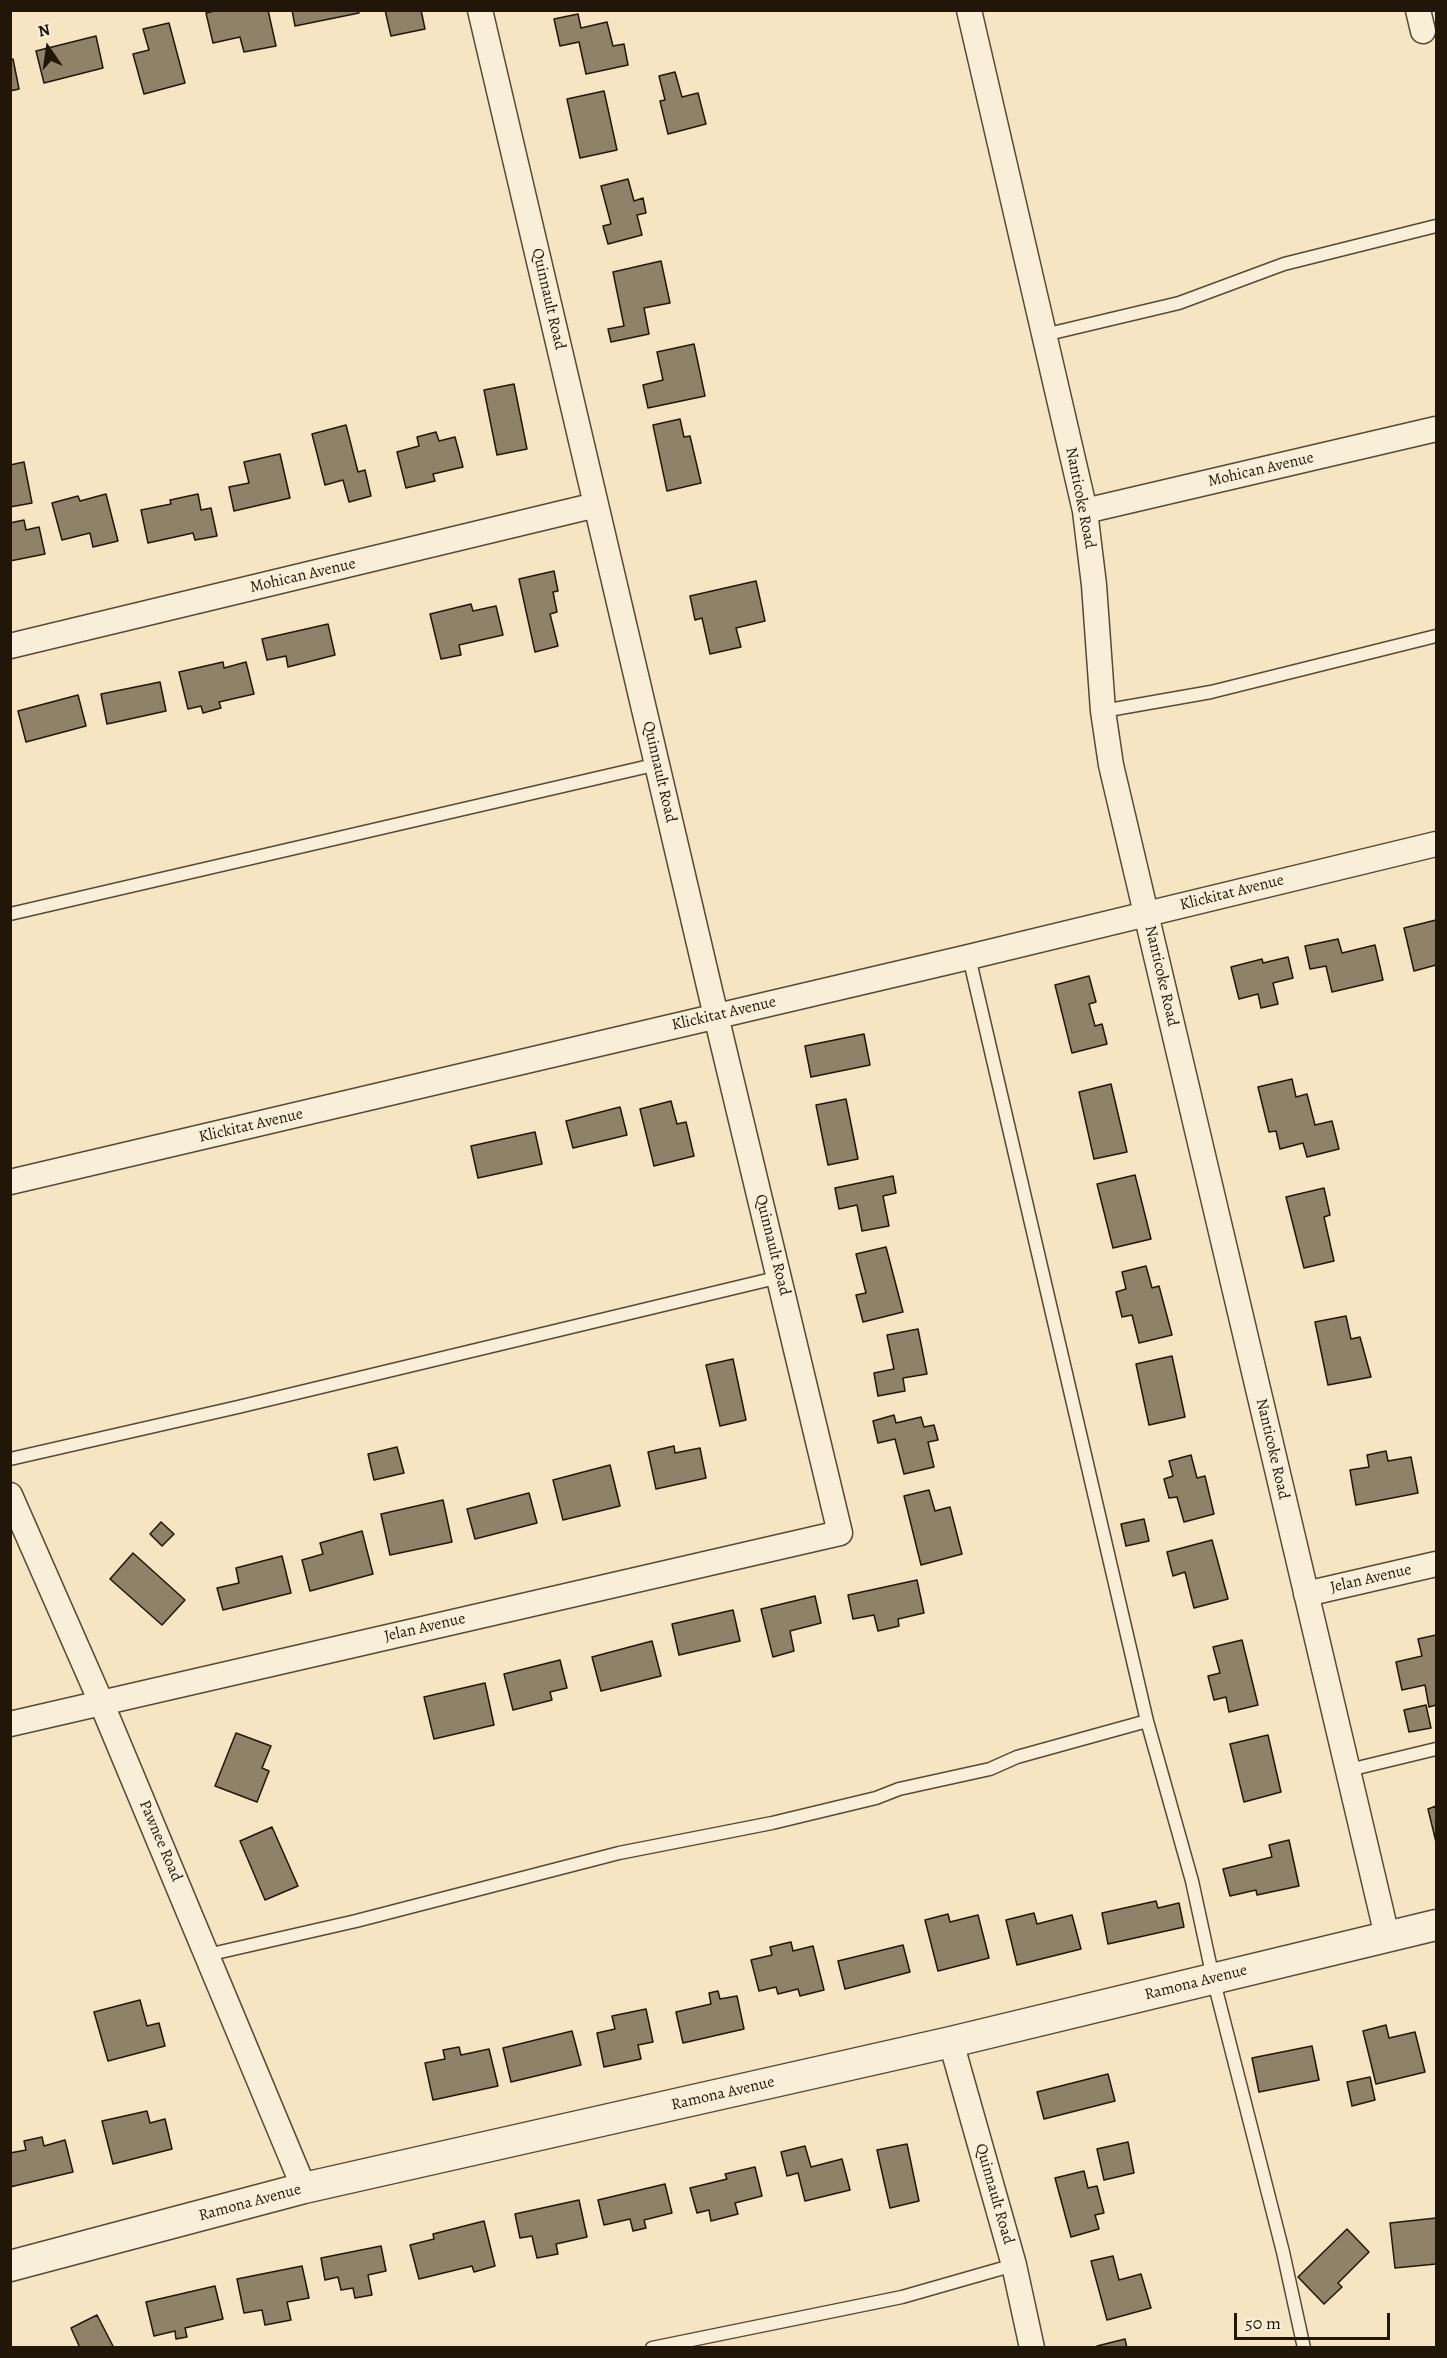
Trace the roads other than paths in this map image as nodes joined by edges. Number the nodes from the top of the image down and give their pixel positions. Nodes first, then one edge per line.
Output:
1 (480, 10) edge
2 (969, 10) edge
3 (1437, 226) edge
4 (1044, 335) junction
5 (1437, 429) edge
6 (596, 505) junction
7 (1085, 511) junction
8 (1437, 636) edge
9 (10, 646) edge
10 (1102, 711) junction
11 (658, 764) junction
12 (1437, 844) edge
13 (10, 914) edge
14 (1146, 914) junction
15 (969, 957) junction
16 (717, 1016) junction
17 (10, 1182) edge
18 (780, 1277) junction
19 (10, 1459) edge
20 (10, 1495) edge
21 (840, 1533) joint
22 (1437, 1564) edge
23 (1306, 1594) junction
24 (101, 1702) junction
25 (1147, 1721) junction
26 (10, 1724) edge
27 (1437, 1749) edge
28 (1349, 1770) junction
29 (1437, 1925) edge
30 (1387, 1936) junction
31 (207, 1955) junction
32 (1213, 1978) junction
33 (951, 2042) junction
34 (304, 2188) junction
35 (1014, 2265) junction
36 (10, 2266) edge
37 (652, 2348) edge
38 (1032, 2348) edge
39 (1304, 2348) edge

1 - 6 street, Quinnault Road
2 - 4 street, Nanticoke Road
3 - 4 lane
4 - 7 street, Nanticoke Road
5 - 7 street, Mohican Avenue
6 - 9 street, Mohican Avenue
6 - 11 street, Quinnault Road
7 - 10 street, Nanticoke Road
8 - 10 lane
10 - 14 street, Nanticoke Road
11 - 13 lane
11 - 16 street, Quinnault Road
12 - 14 street, Klickitat Avenue
14 - 15 street, Klickitat Avenue
14 - 23 street, Nanticoke Road
15 - 16 street, Klickitat Avenue
15 - 25 lane
16 - 17 street, Klickitat Avenue
16 - 18 street, Quinnault Road
18 - 19 lane
18 - 21 street, Quinnault Road
20 - 24 street, Pawnee Road
21 - 24 street, Jelan Avenue
22 - 23 street, Jelan Avenue
23 - 28 street, Nanticoke Road
24 - 26 street, Jelan Avenue
24 - 31 street, Pawnee Road
25 - 31 lane
25 - 32 lane
27 - 28 lane
28 - 30 street, Nanticoke Road
29 - 30 street, Ramona Avenue
30 - 32 street, Ramona Avenue
31 - 34 street, Pawnee Road
32 - 33 street, Ramona Avenue
32 - 39 lane
33 - 34 street, Ramona Avenue
33 - 35 street, Quinnault Road
34 - 36 street, Ramona Avenue
35 - 37 lane
35 - 38 street, Quinnault Road

